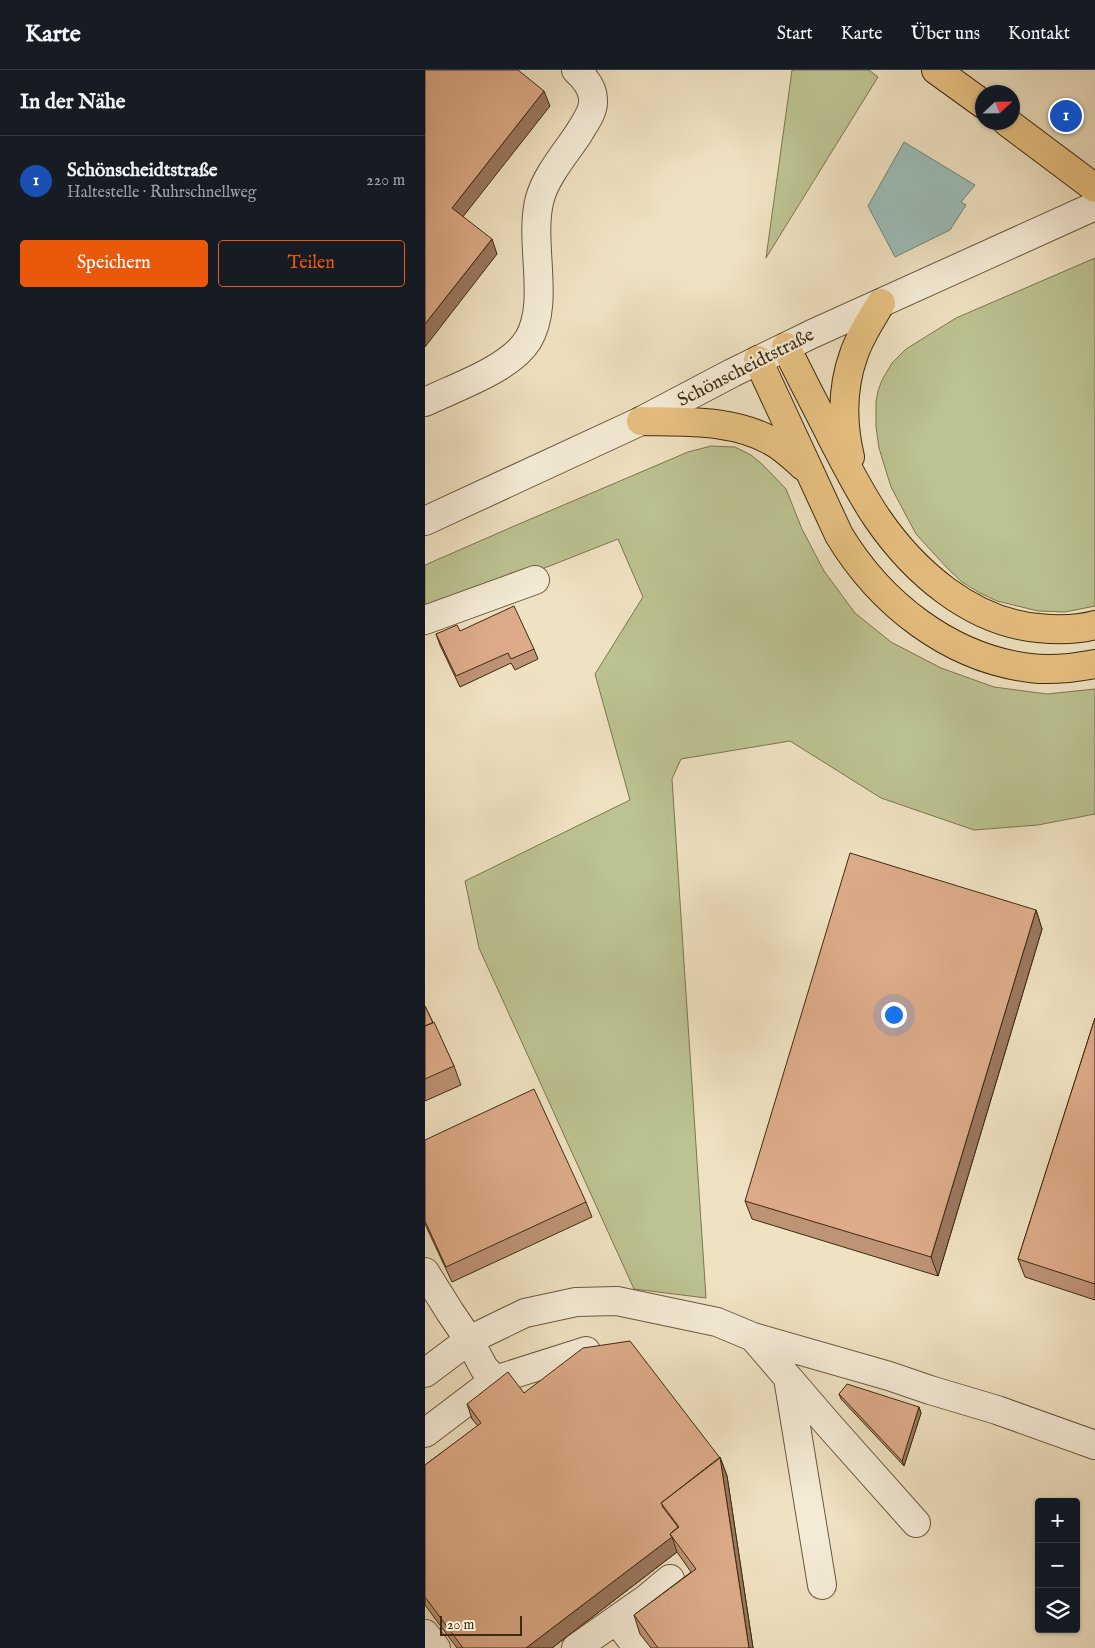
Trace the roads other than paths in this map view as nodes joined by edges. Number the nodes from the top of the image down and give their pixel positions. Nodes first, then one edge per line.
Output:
1 (576, 70) edge
2 (936, 70) edge
3 (975, 98) edge
4 (1018, 130) edge
5 (1088, 182) edge
6 (1095, 206) edge
7 (881, 303) junction
8 (786, 347) junction
9 (758, 360) junction
10 (425, 402) edge
11 (641, 421) junction
12 (808, 470) junction
13 (858, 487) junction
14 (425, 520) edge
15 (535, 580) dead end
16 (425, 620) edge
17 (1095, 625) edge
18 (1095, 664) edge
19 (425, 1272) edge
20 (753, 1337) junction
21 (469, 1340) junction
22 (586, 1350) edge
23 (425, 1373) edge
24 (788, 1378) junction
25 (495, 1380) junction
26 (425, 1433) edge
27 (1095, 1445) edge
28 (915, 1523) dead end
29 (671, 1578) dead end
30 (822, 1585) dead end
31 (616, 1620) junction
32 (425, 1634) edge
33 (436, 1648) edge
34 (576, 1648) edge
35 (638, 1648) edge

1 - 10 street
2 - 3 highway
4 - 5 highway
6 - 7 street, Schönscheidtstraße
7 - 8 street, Schönscheidtstraße
7 - 13 highway
8 - 9 street, Schönscheidtstraße
8 - 13 highway
9 - 11 street, Schönscheidtstraße
9 - 12 highway
11 - 12 highway
11 - 14 street, Schönscheidtstraße
12 - 18 highway
13 - 17 highway
15 - 16 street
19 - 21 street
20 - 21 street
20 - 24 street
20 - 27 street
21 - 23 street
21 - 25 street
22 - 25 street
24 - 28 street
24 - 30 street
25 - 26 street
29 - 31 street
31 - 34 street
31 - 35 street
32 - 33 street

